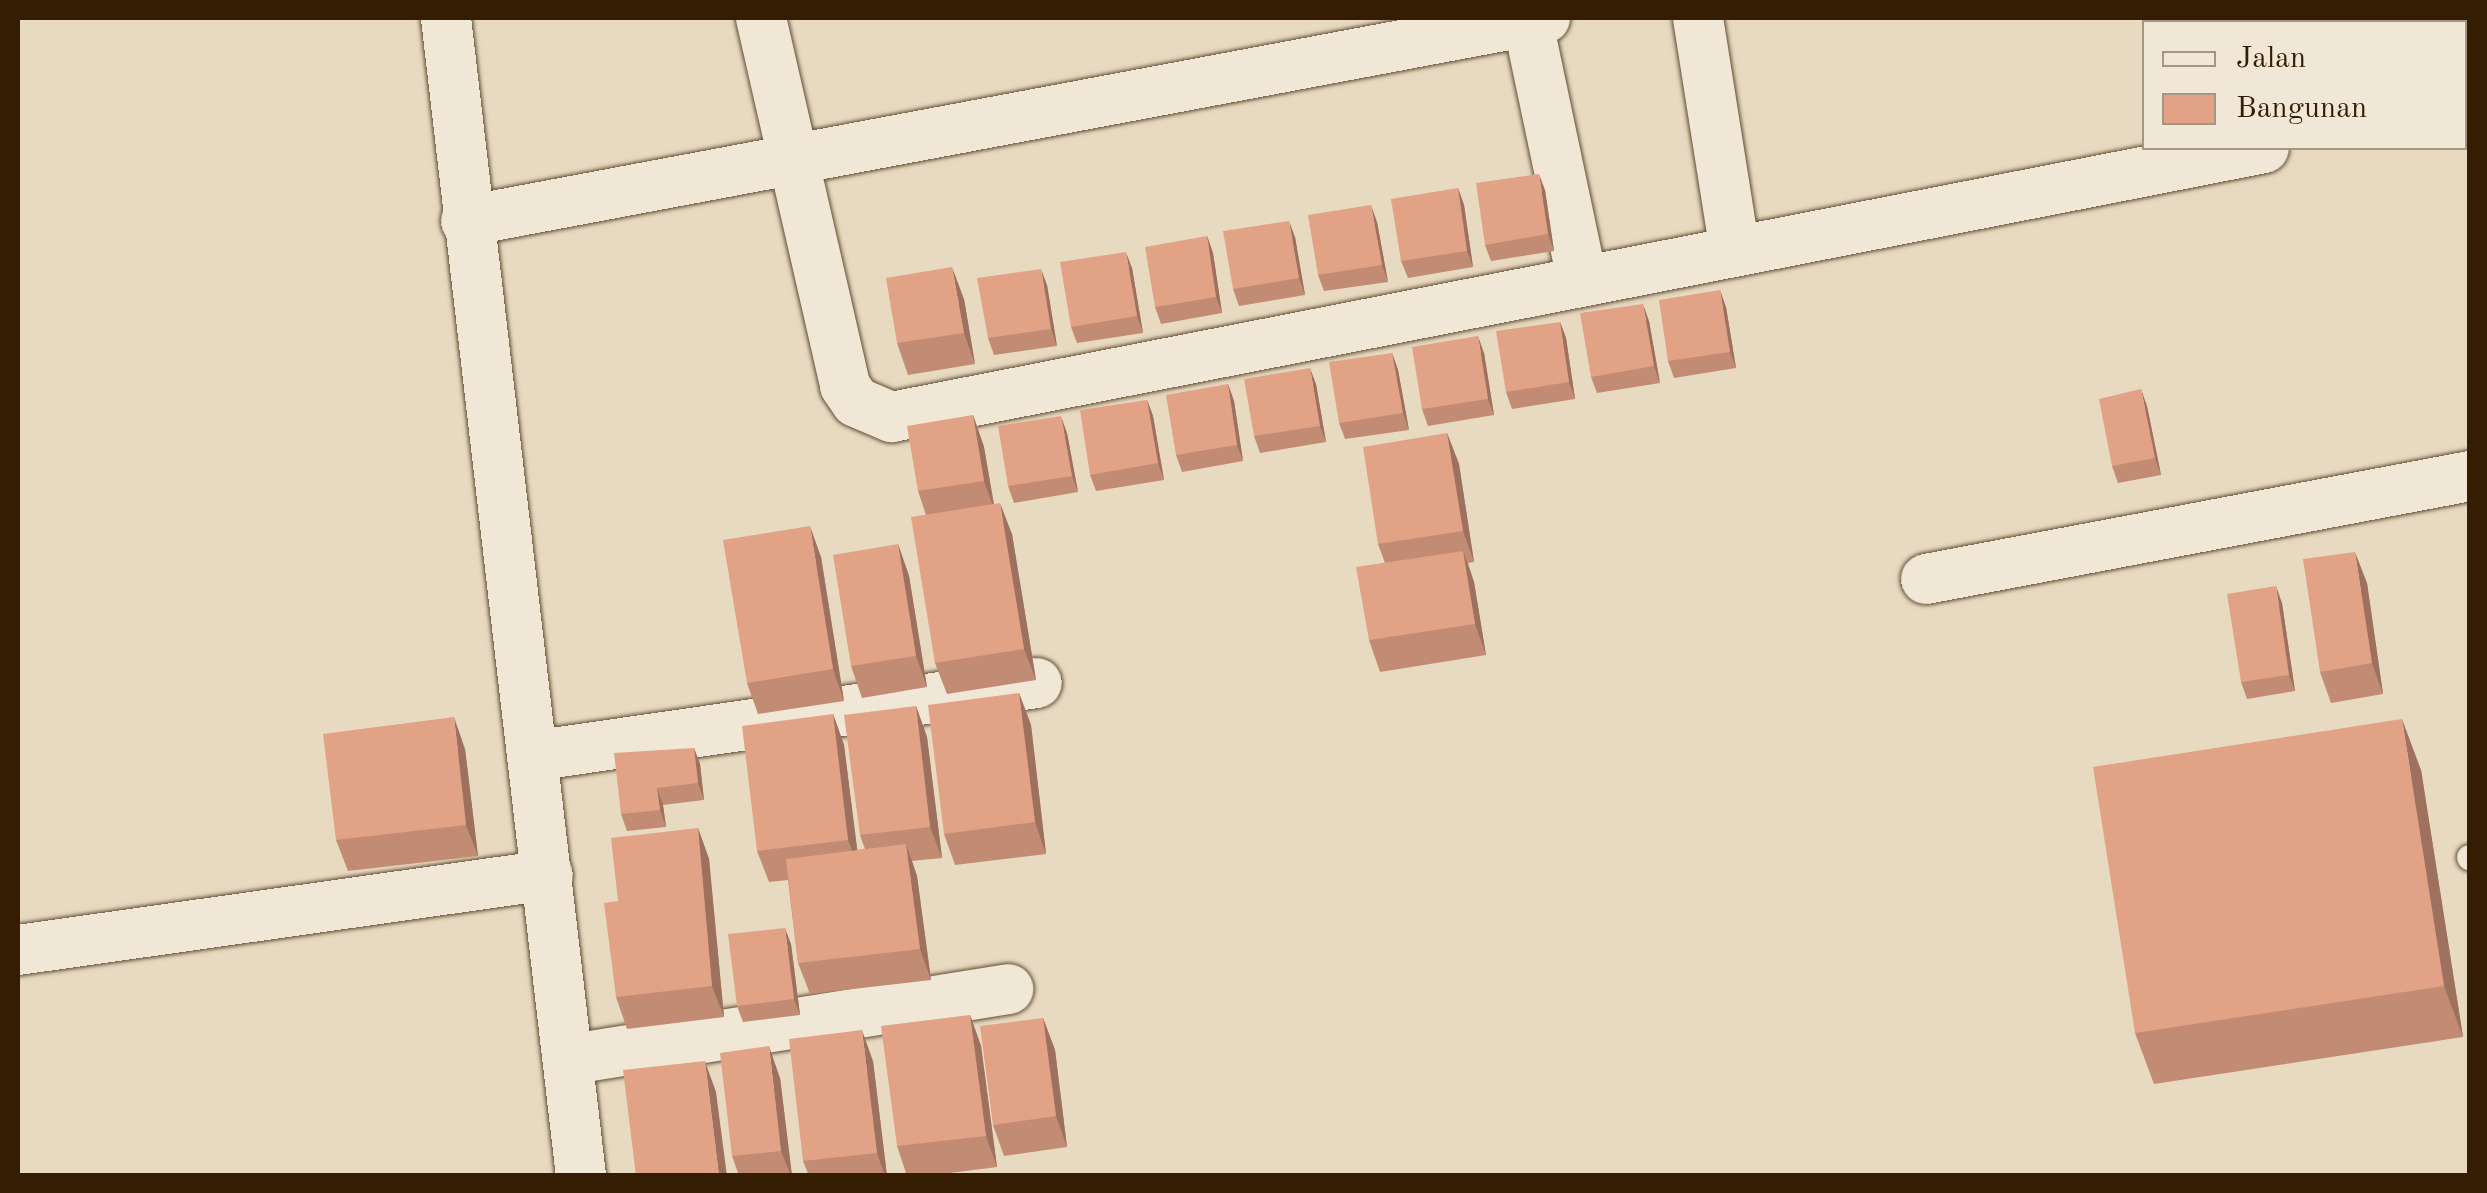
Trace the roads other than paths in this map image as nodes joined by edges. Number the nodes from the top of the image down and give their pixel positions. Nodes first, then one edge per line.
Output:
1 (446, 18) edge
2 (761, 18) edge
3 (1698, 18) edge
4 (1533, 19) edge
5 (2254, 150) edge
6 (794, 157) junction
7 (466, 220) junction
8 (1735, 251) junction
9 (1581, 275) junction
10 (2470, 476) edge
11 (1926, 579) dead end
12 (1037, 683) dead end
13 (532, 756) junction
14 (548, 874) junction
15 (18, 950) edge
16 (1008, 989) dead end
17 (572, 1059) junction
18 (582, 1176) edge

1 - 7 street
2 - 6 street
3 - 8 street
4 - 6 street
4 - 9 street
5 - 8 street
6 - 7 street
6 - 9 street
7 - 13 street
8 - 9 street
10 - 11 street
12 - 13 street
13 - 14 street
14 - 15 street
14 - 17 street
16 - 17 street
17 - 18 street

